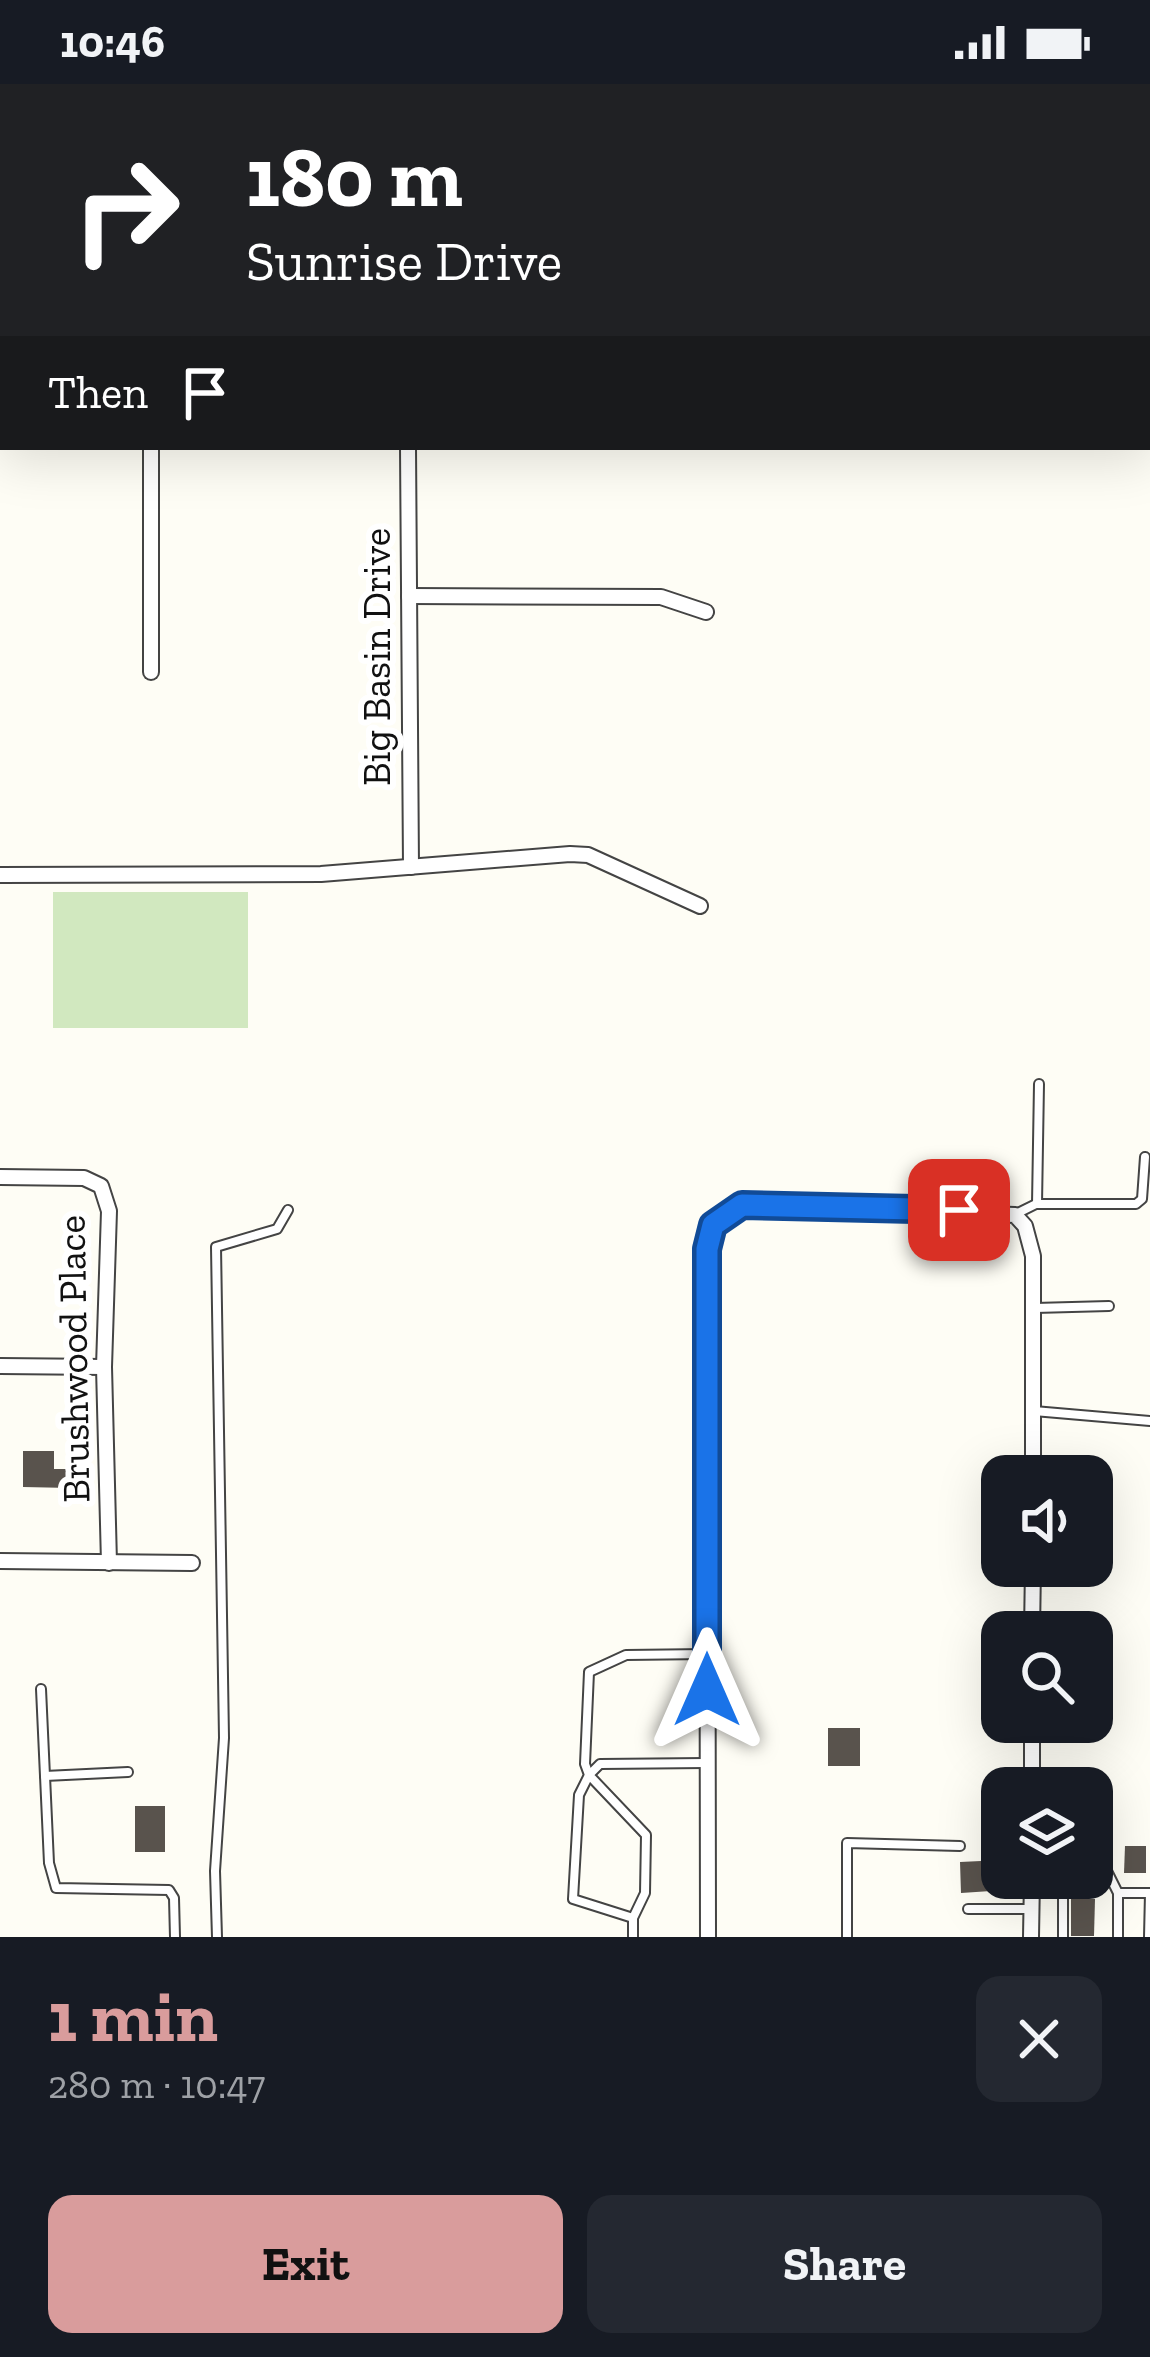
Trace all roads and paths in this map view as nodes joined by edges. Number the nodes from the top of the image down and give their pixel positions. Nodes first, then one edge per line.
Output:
1 (151, 450) edge
2 (408, 450) edge
3 (409, 596) junction
4 (706, 612) dead end
5 (151, 672) dead end
6 (411, 867) junction
7 (0, 875) edge
8 (700, 905) dead end
9 (1039, 1084) dead end
10 (1145, 1157) dead end
11 (0, 1177) edge
12 (1037, 1204) junction
13 (288, 1210) dead end
14 (1015, 1215) junction
15 (1109, 1306) dead end
16 (1033, 1308) junction
17 (0, 1366) edge
18 (104, 1367) junction
19 (1033, 1411) junction
20 (1150, 1421) edge
21 (1033, 1455) edge
22 (0, 1561) edge
23 (109, 1563) junction
24 (192, 1563) dead end
25 (707, 1654) junction
26 (41, 1689) dead end
27 (708, 1762) junction
28 (128, 1772) dead end
29 (589, 1775) junction
30 (45, 1776) junction
31 (960, 1846) dead end
32 (1113, 1882) edge
33 (1118, 1892) junction
34 (1032, 1899) edge
35 (1063, 1899) edge
36 (968, 1909) dead end
37 (1032, 1909) junction
38 (633, 1918) junction
39 (175, 1937) edge
40 (218, 1937) edge
41 (633, 1937) edge
42 (708, 1937) edge
43 (847, 1937) edge
44 (1031, 1937) edge
45 (1063, 1937) edge
46 (1118, 1937) edge
47 (1150, 1937) edge

1 - 5 street
2 - 3 street, Big Basin Drive
3 - 4 street
3 - 6 street, Big Basin Drive
6 - 7 street
6 - 8 street
9 - 12 lane
10 - 12 lane
11 - 18 street, Brushwood Place
12 - 14 lane
13 - 40 lane
14 - 16 street
14 - 25 street
15 - 16 lane
16 - 19 street
17 - 18 street
18 - 23 street, Brushwood Place
19 - 20 lane
19 - 21 street
22 - 23 street
23 - 24 street
25 - 27 street
25 - 29 lane
26 - 30 lane
27 - 29 lane
27 - 42 street
28 - 30 lane
29 - 38 lane
29 - 38 lane
30 - 39 lane
31 - 43 lane
32 - 33 lane
33 - 46 lane
33 - 47 lane
34 - 37 street
35 - 45 lane
36 - 37 lane
37 - 44 street
38 - 41 lane

